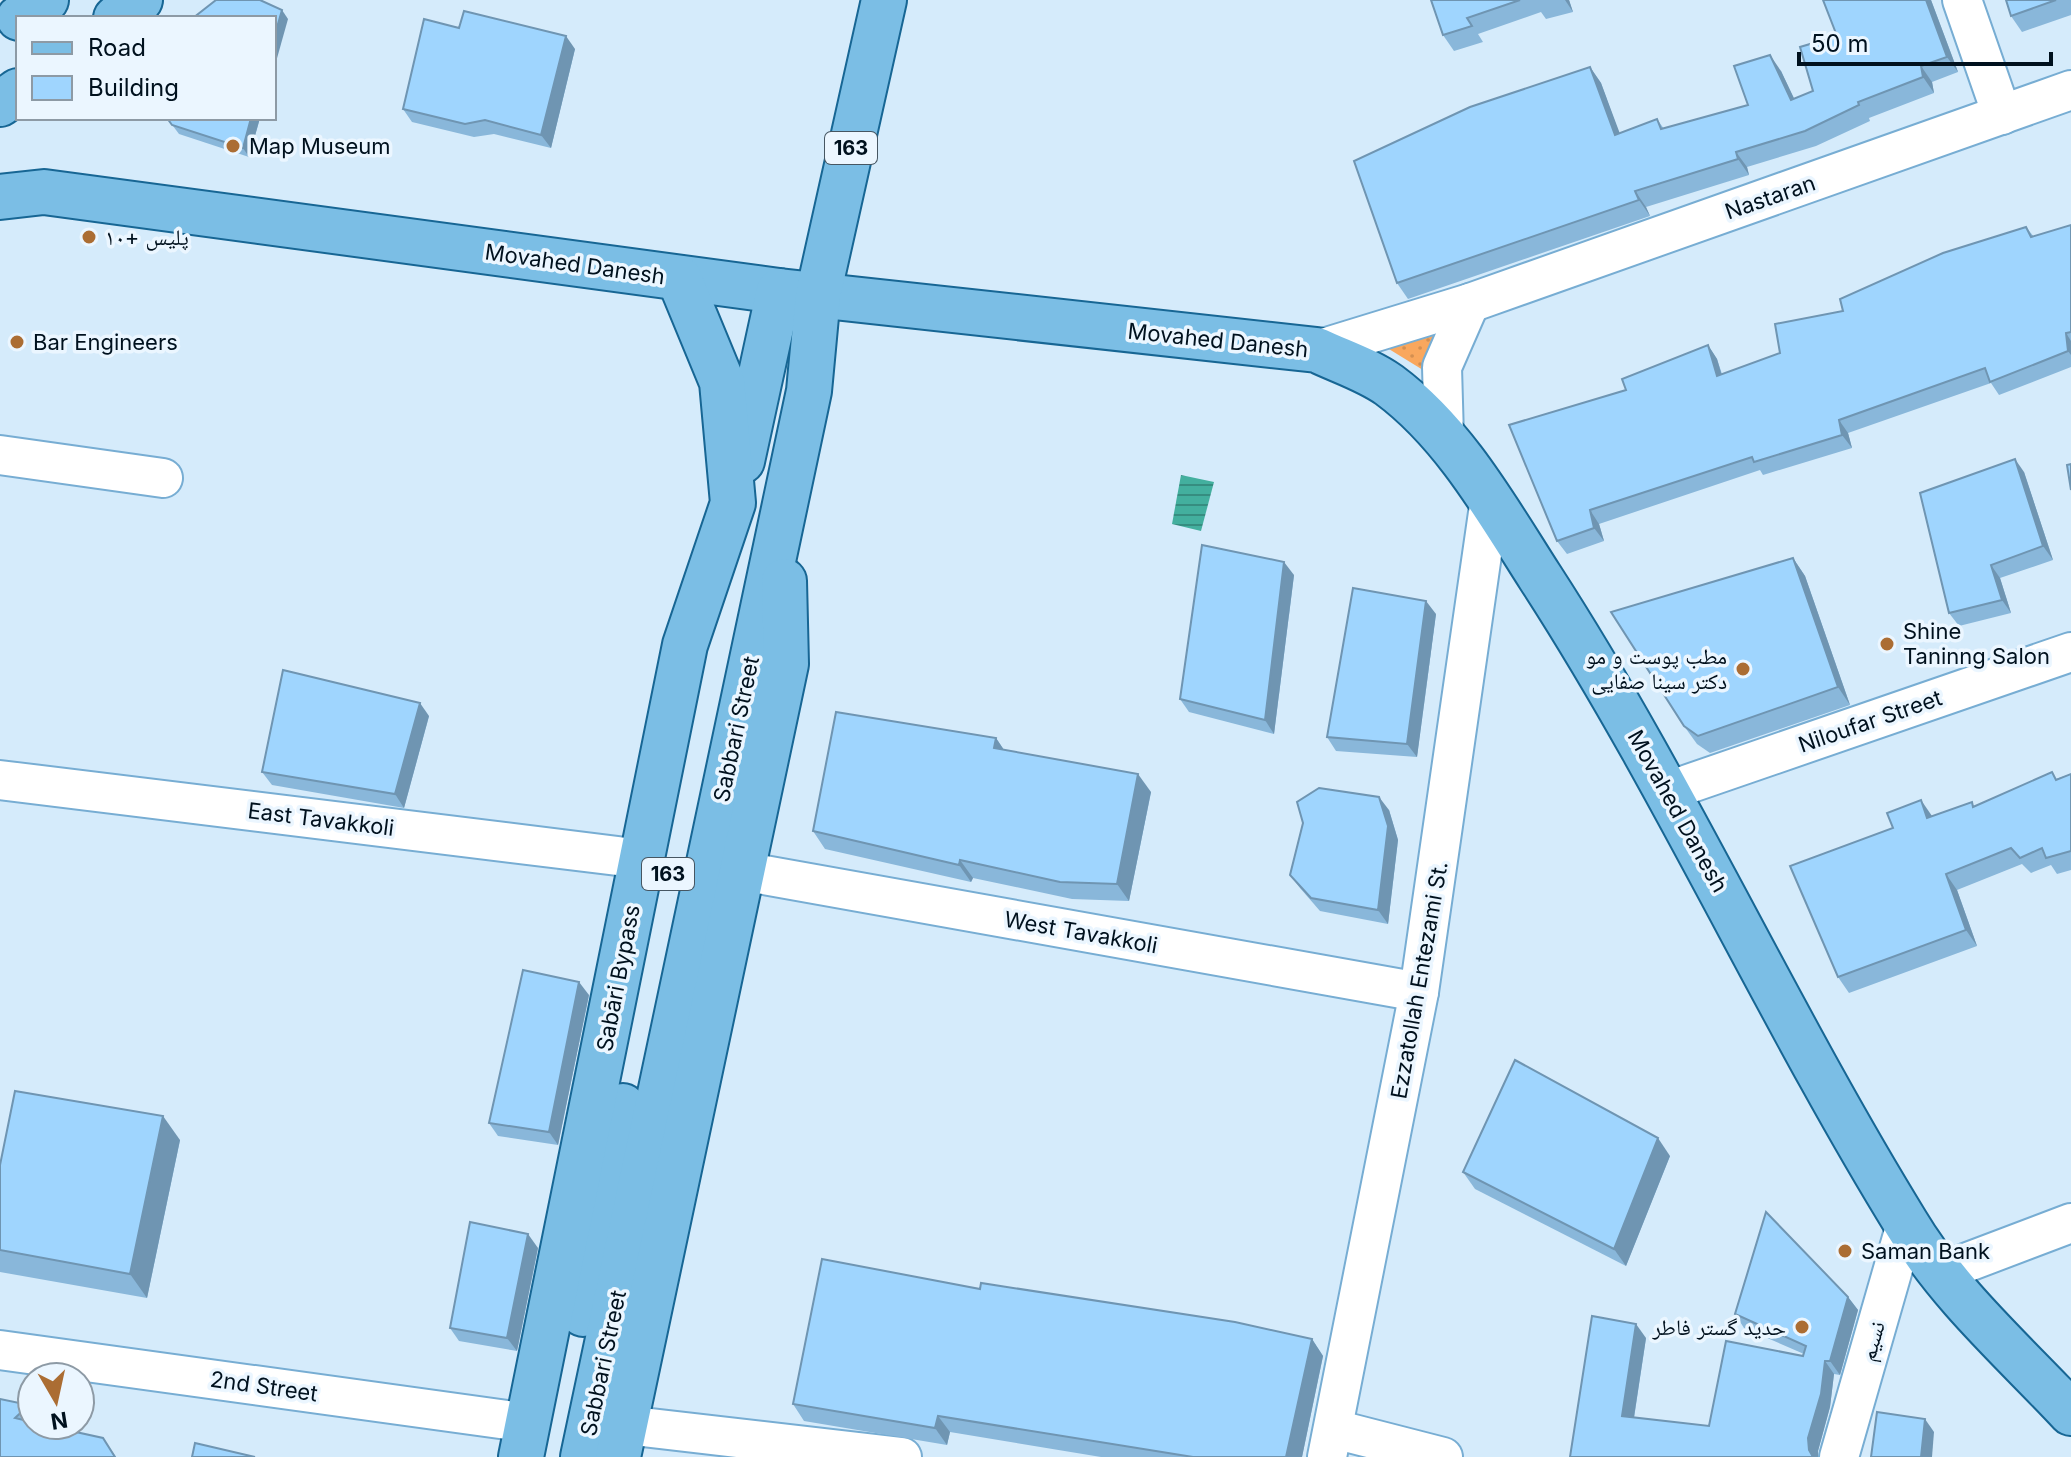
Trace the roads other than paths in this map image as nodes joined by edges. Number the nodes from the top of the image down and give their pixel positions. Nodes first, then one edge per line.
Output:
1 (46, 0) edge
2 (140, 0) edge
3 (884, 0) edge
4 (1962, 0) edge
5 (21, 16) edge
6 (119, 16) edge
7 (2071, 90) edge
8 (2002, 115) junction
9 (0, 197) edge
10 (679, 278) junction
11 (798, 293) junction
12 (1470, 303) junction
13 (1317, 350) junction
14 (1444, 437) junction
15 (0, 455) edge
16 (163, 478) dead end
17 (1490, 499) junction
18 (733, 503) junction
19 (781, 512) junction
20 (2071, 652) edge
21 (0, 780) edge
22 (1668, 791) junction
23 (642, 859) junction
24 (742, 871) junction
25 (1419, 992) junction
26 (2071, 1223) edge
27 (1906, 1224) junction
28 (1939, 1273) junction
29 (0, 1350) edge
30 (2071, 1413) edge
31 (622, 1441) edge
32 (1330, 1443) edge
33 (534, 1446) edge
34 (583, 1457) edge
35 (902, 1457) edge
36 (1443, 1457) edge
37 (1839, 1457) edge

1 - 5 main road
2 - 6 main road
3 - 11 main road, Sabbari Street / 163
4 - 8 street
7 - 8 street, Nastaran
8 - 12 street, Nastaran
9 - 10 main road, Movahed Danesh
10 - 11 main road, Movahed Danesh
10 - 18 main road
11 - 13 main road, Movahed Danesh
11 - 18 main road, Sabbari Street / 163
11 - 19 main road, Sabbari Street / 163
12 - 13 street, Nastaran
12 - 14 street
13 - 14 main road, Movahed Danesh
14 - 17 main road, Movahed Danesh
15 - 16 street
17 - 22 main road, Movahed Danesh
17 - 25 street, Ezzatollah Entezami St.
18 - 23 main road, Sabāri Bypass
18 - 33 main road, Sabbari Street / 163
19 - 24 main road
19 - 34 main road, Sabbari Street / 163
20 - 22 street, Niloufar Street
21 - 23 street, East Tavakkoli
22 - 27 main road, Movahed Danesh
23 - 33 main road, Sabāri Bypass
24 - 25 street, West Tavakkoli
24 - 31 main road
25 - 32 street, Ezzatollah Entezami St.
26 - 28 street
27 - 28 main road, Movahed Danesh
27 - 37 street, نسیم
28 - 30 main road, Movahed Danesh
29 - 33 street, 2nd Street
31 - 35 street
32 - 36 street

